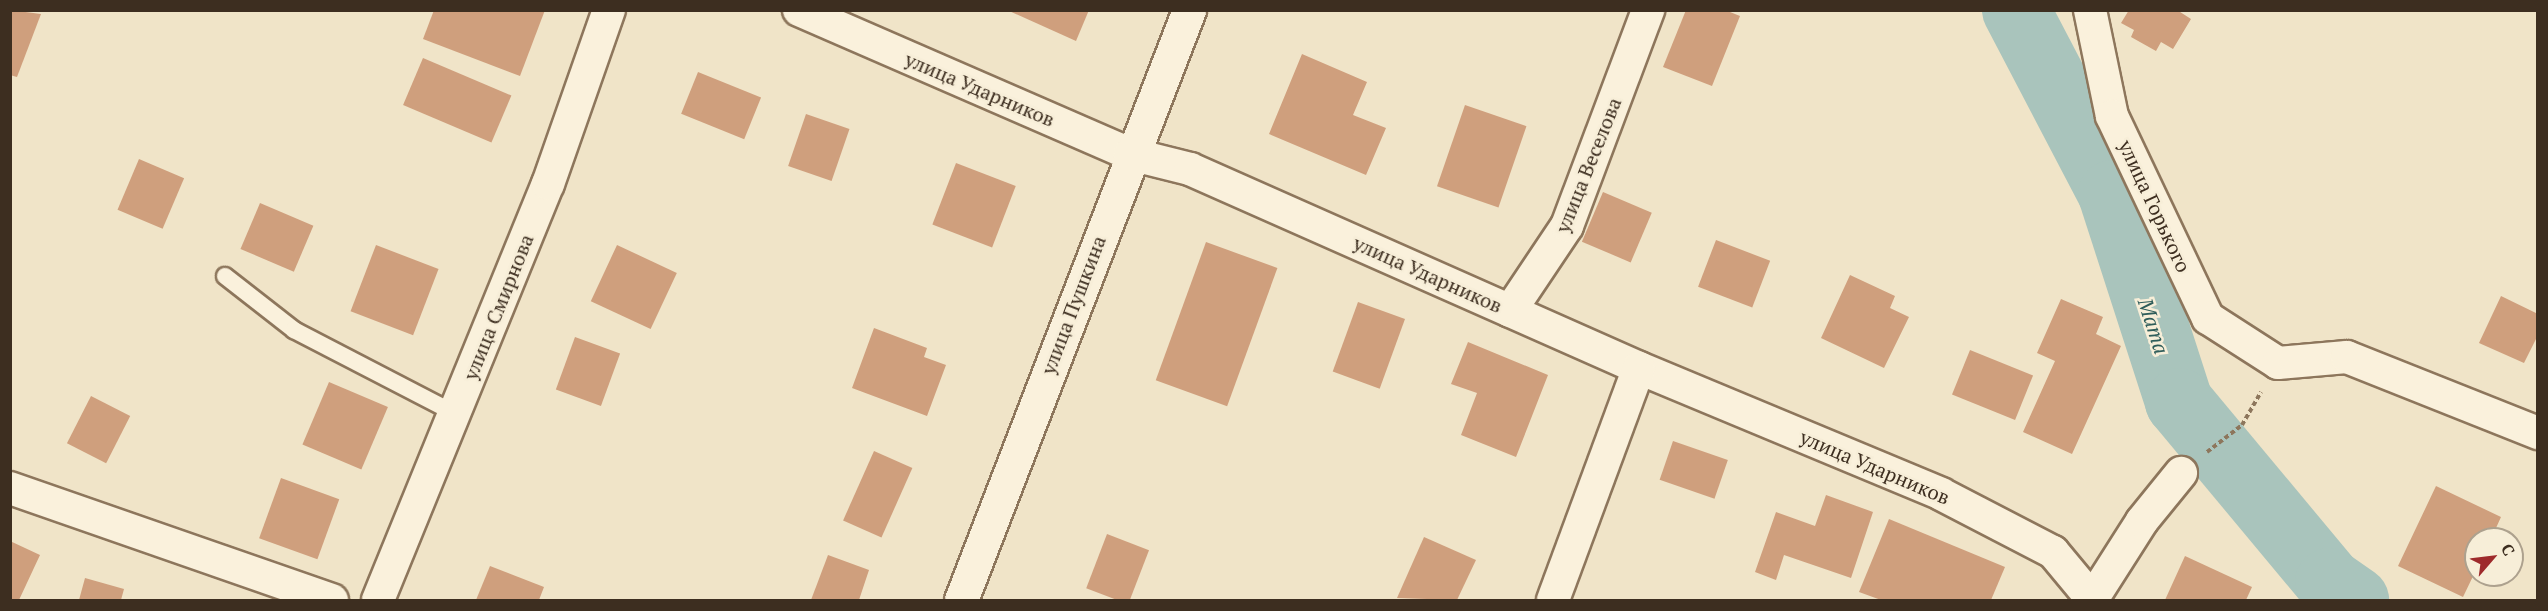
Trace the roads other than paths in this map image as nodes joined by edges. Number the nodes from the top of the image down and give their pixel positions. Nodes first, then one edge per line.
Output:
1 (609, 10) edge
2 (799, 10) edge
3 (1189, 10) edge
4 (1648, 10) edge
5 (2090, 10) edge
6 (1130, 154) junction
7 (225, 276) dead end
8 (1510, 311) junction
9 (1639, 368) junction
10 (454, 412) junction
11 (2538, 433) edge
12 (2181, 473) road end
13 (10, 488) edge
14 (2093, 599) edge
15 (332, 600) edge
16 (378, 600) edge
17 (961, 600) edge
18 (1553, 600) edge

1 - 10 street, улица Смирнова
2 - 6 street, улица Ударников
3 - 6 street, улица Пушкина
4 - 8 street, улица Веселова
5 - 11 street, улица Горького
6 - 8 street, улица Ударников
6 - 17 street, улица Пушкина
7 - 10 lane
8 - 9 street, улица Ударников
9 - 14 street, улица Ударников
9 - 18 street
10 - 16 street, улица Смирнова
12 - 14 street
13 - 15 street

